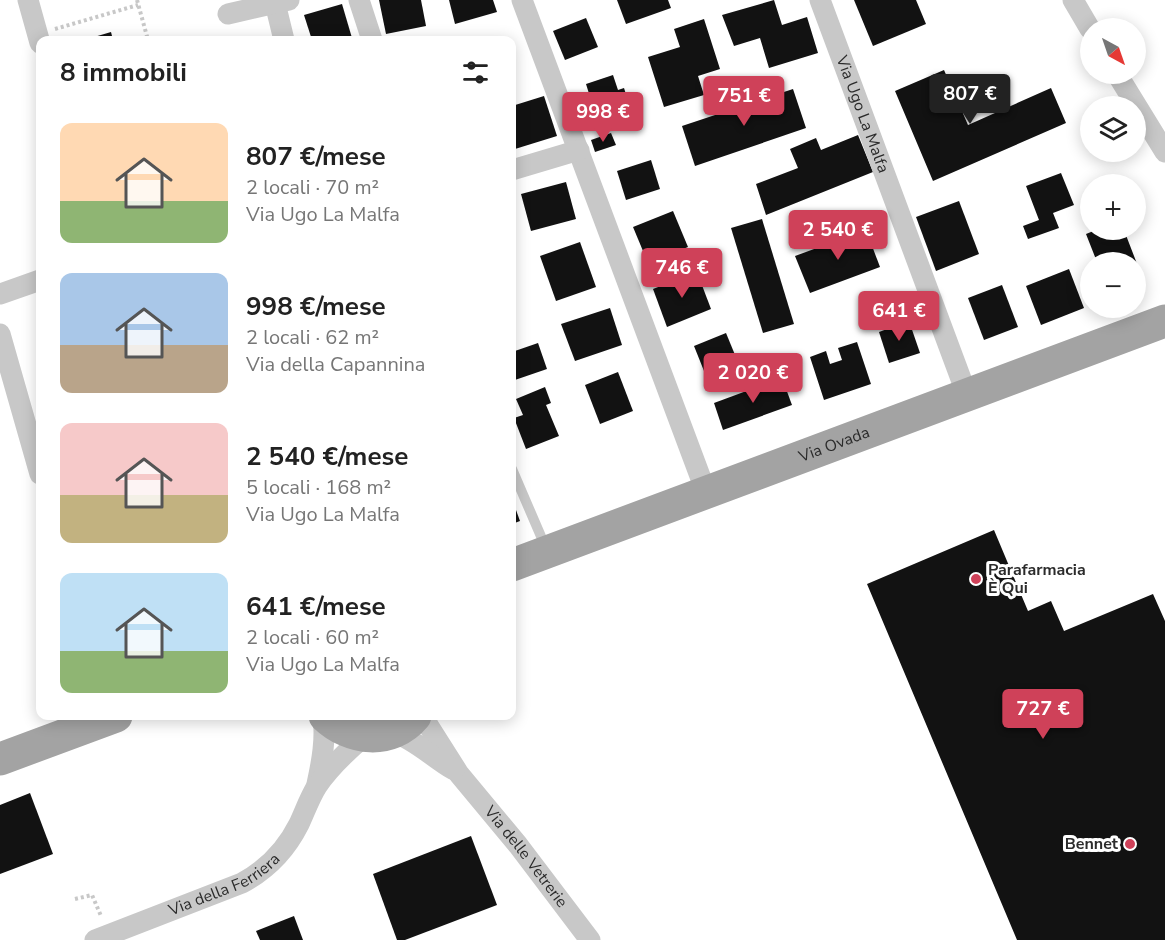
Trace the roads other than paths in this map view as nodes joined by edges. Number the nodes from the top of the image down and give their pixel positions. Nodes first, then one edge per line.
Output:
1 (28, 0) edge
2 (359, 0) edge
3 (522, 0) edge
4 (820, 0) edge
5 (1073, 0) edge
6 (282, 2) edge
7 (228, 14) dead end
8 (1084, 18) edge
9 (45, 36) edge
10 (284, 36) edge
11 (371, 36) edge
12 (1123, 84) edge
13 (579, 150) junction
14 (1165, 152) edge
15 (516, 169) edge
16 (36, 281) edge
17 (0, 294) edge
18 (1162, 324) edge
19 (0, 334) edge
20 (967, 395) junction
21 (36, 460) edge
22 (516, 478) edge
23 (706, 492) junction
24 (547, 552) junction
25 (516, 564) edge
26 (101, 720) edge
27 (324, 720) edge
28 (328, 720) edge
29 (426, 720) edge
30 (391, 728) edge
31 (0, 759) edge
32 (459, 774) junction
33 (316, 787) junction
34 (99, 931) edge
35 (590, 940) edge

1 - 9 street
2 - 11 street
3 - 13 street
4 - 20 street, Via Ugo La Malfa
5 - 8 street
6 - 7 street
6 - 10 street
12 - 14 street
13 - 15 street
13 - 23 street
16 - 17 street
18 - 20 main road, Via Ovada
19 - 21 street
20 - 23 main road, Via Ovada
22 - 24 lane
23 - 24 main road, Via Ovada
24 - 25 main road, Via Ovada
26 - 31 main road
27 - 33 street, Via della Ferriera
28 - 30 main road
29 - 32 street, Via delle Vetrerie
30 - 32 street, Via delle Vetrerie
30 - 33 street, Via della Ferriera
32 - 35 street, Via delle Vetrerie
33 - 34 street, Via della Ferriera

